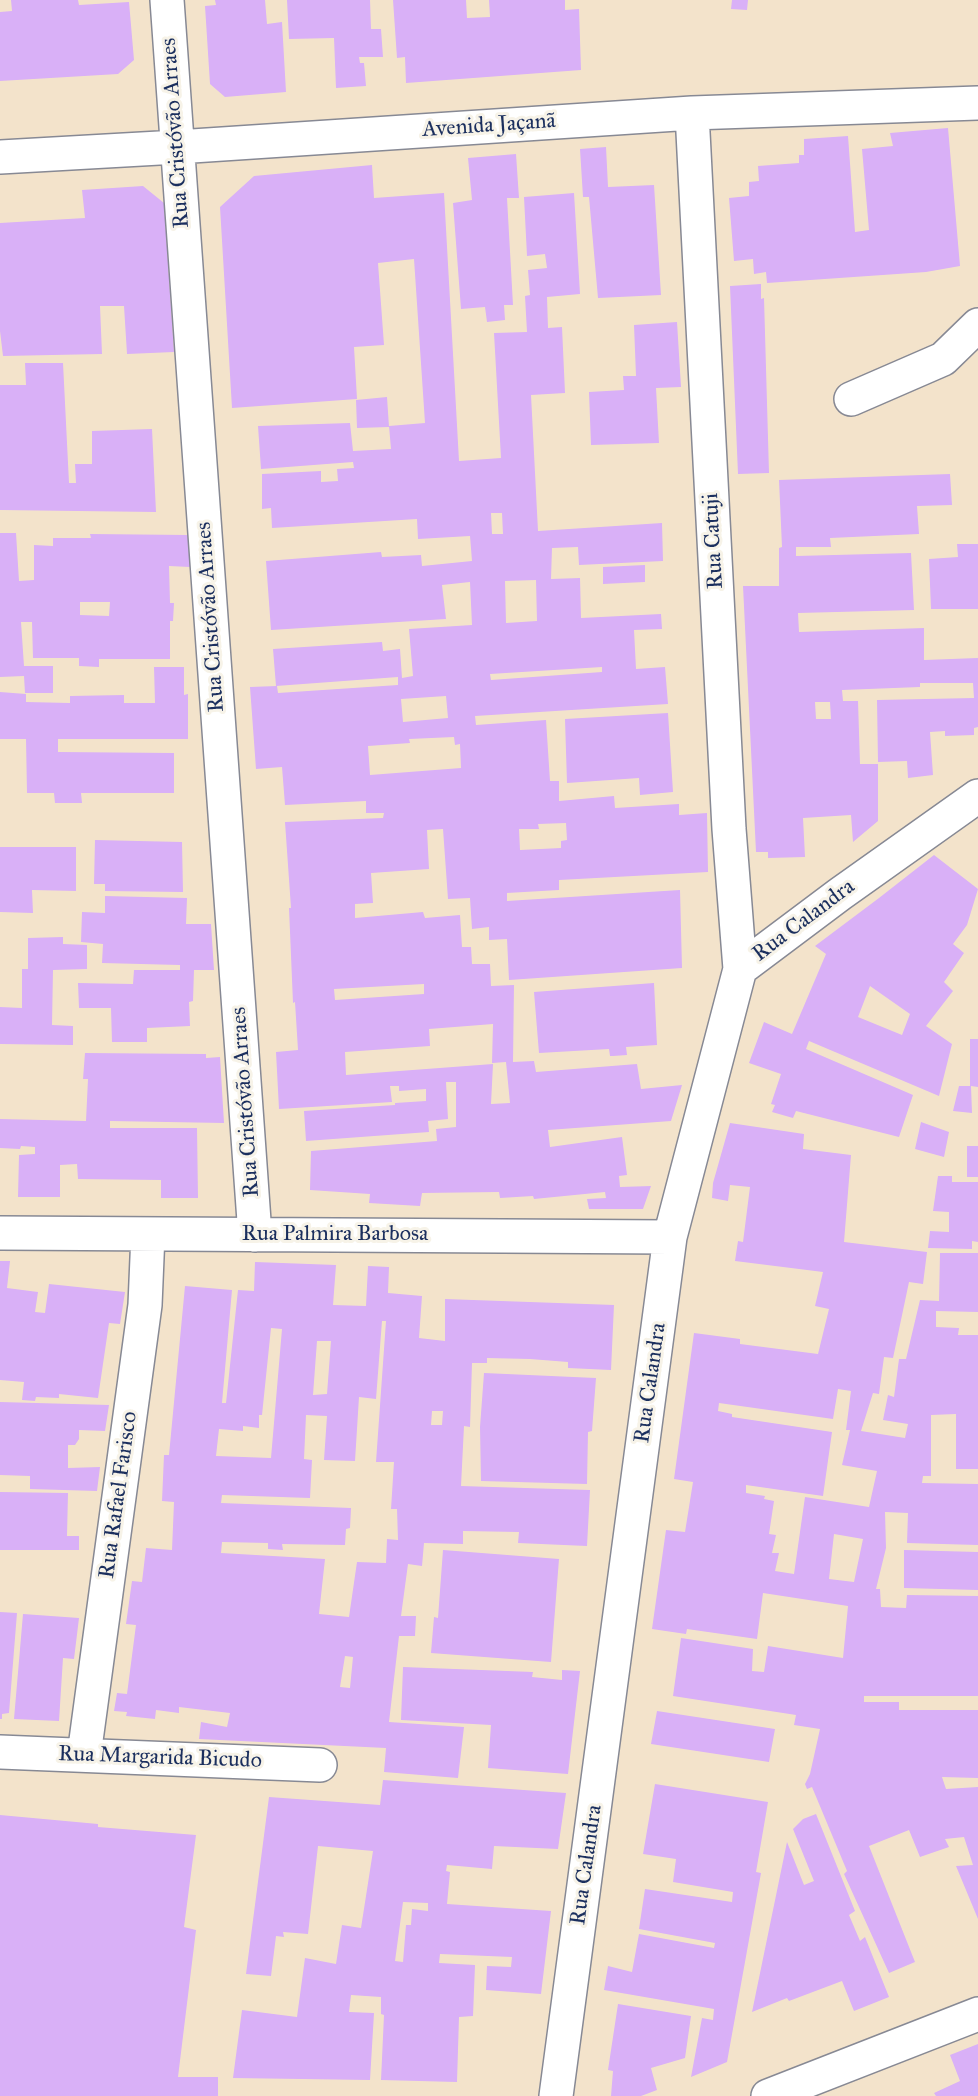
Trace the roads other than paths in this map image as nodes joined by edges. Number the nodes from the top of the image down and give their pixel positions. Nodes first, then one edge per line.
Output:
1 (167, 0) edge
2 (978, 103) edge
3 (692, 113) junction
4 (177, 147) junction
5 (0, 157) edge
6 (978, 325) edge
7 (850, 399) dead end
8 (978, 796) edge
9 (740, 969) junction
10 (0, 1233) edge
11 (148, 1234) junction
12 (255, 1234) junction
13 (670, 1237) junction
14 (0, 1752) edge
15 (84, 1755) junction
16 (320, 1765) dead end
17 (978, 2014) edge
18 (556, 2096) edge
19 (768, 2096) edge

1 - 4 street, Rua Cristóvão Arraes
2 - 3 street, Avenida Jaçanã
3 - 4 street, Avenida Jaçanã
3 - 9 street, Rua Catuji
4 - 5 street, Avenida Jaçanã
4 - 12 street, Rua Cristóvão Arraes
6 - 7 street
8 - 9 street, Rua Calandra
9 - 13 street, Rua Calandra
10 - 11 street, Rua Palmira Barbosa
11 - 12 street, Rua Palmira Barbosa
11 - 15 street, Rua Rafael Farisco
12 - 13 street, Rua Palmira Barbosa
13 - 18 street, Rua Calandra
14 - 15 street, Rua Margarida Bicudo
15 - 16 street, Rua Margarida Bicudo
17 - 19 street

